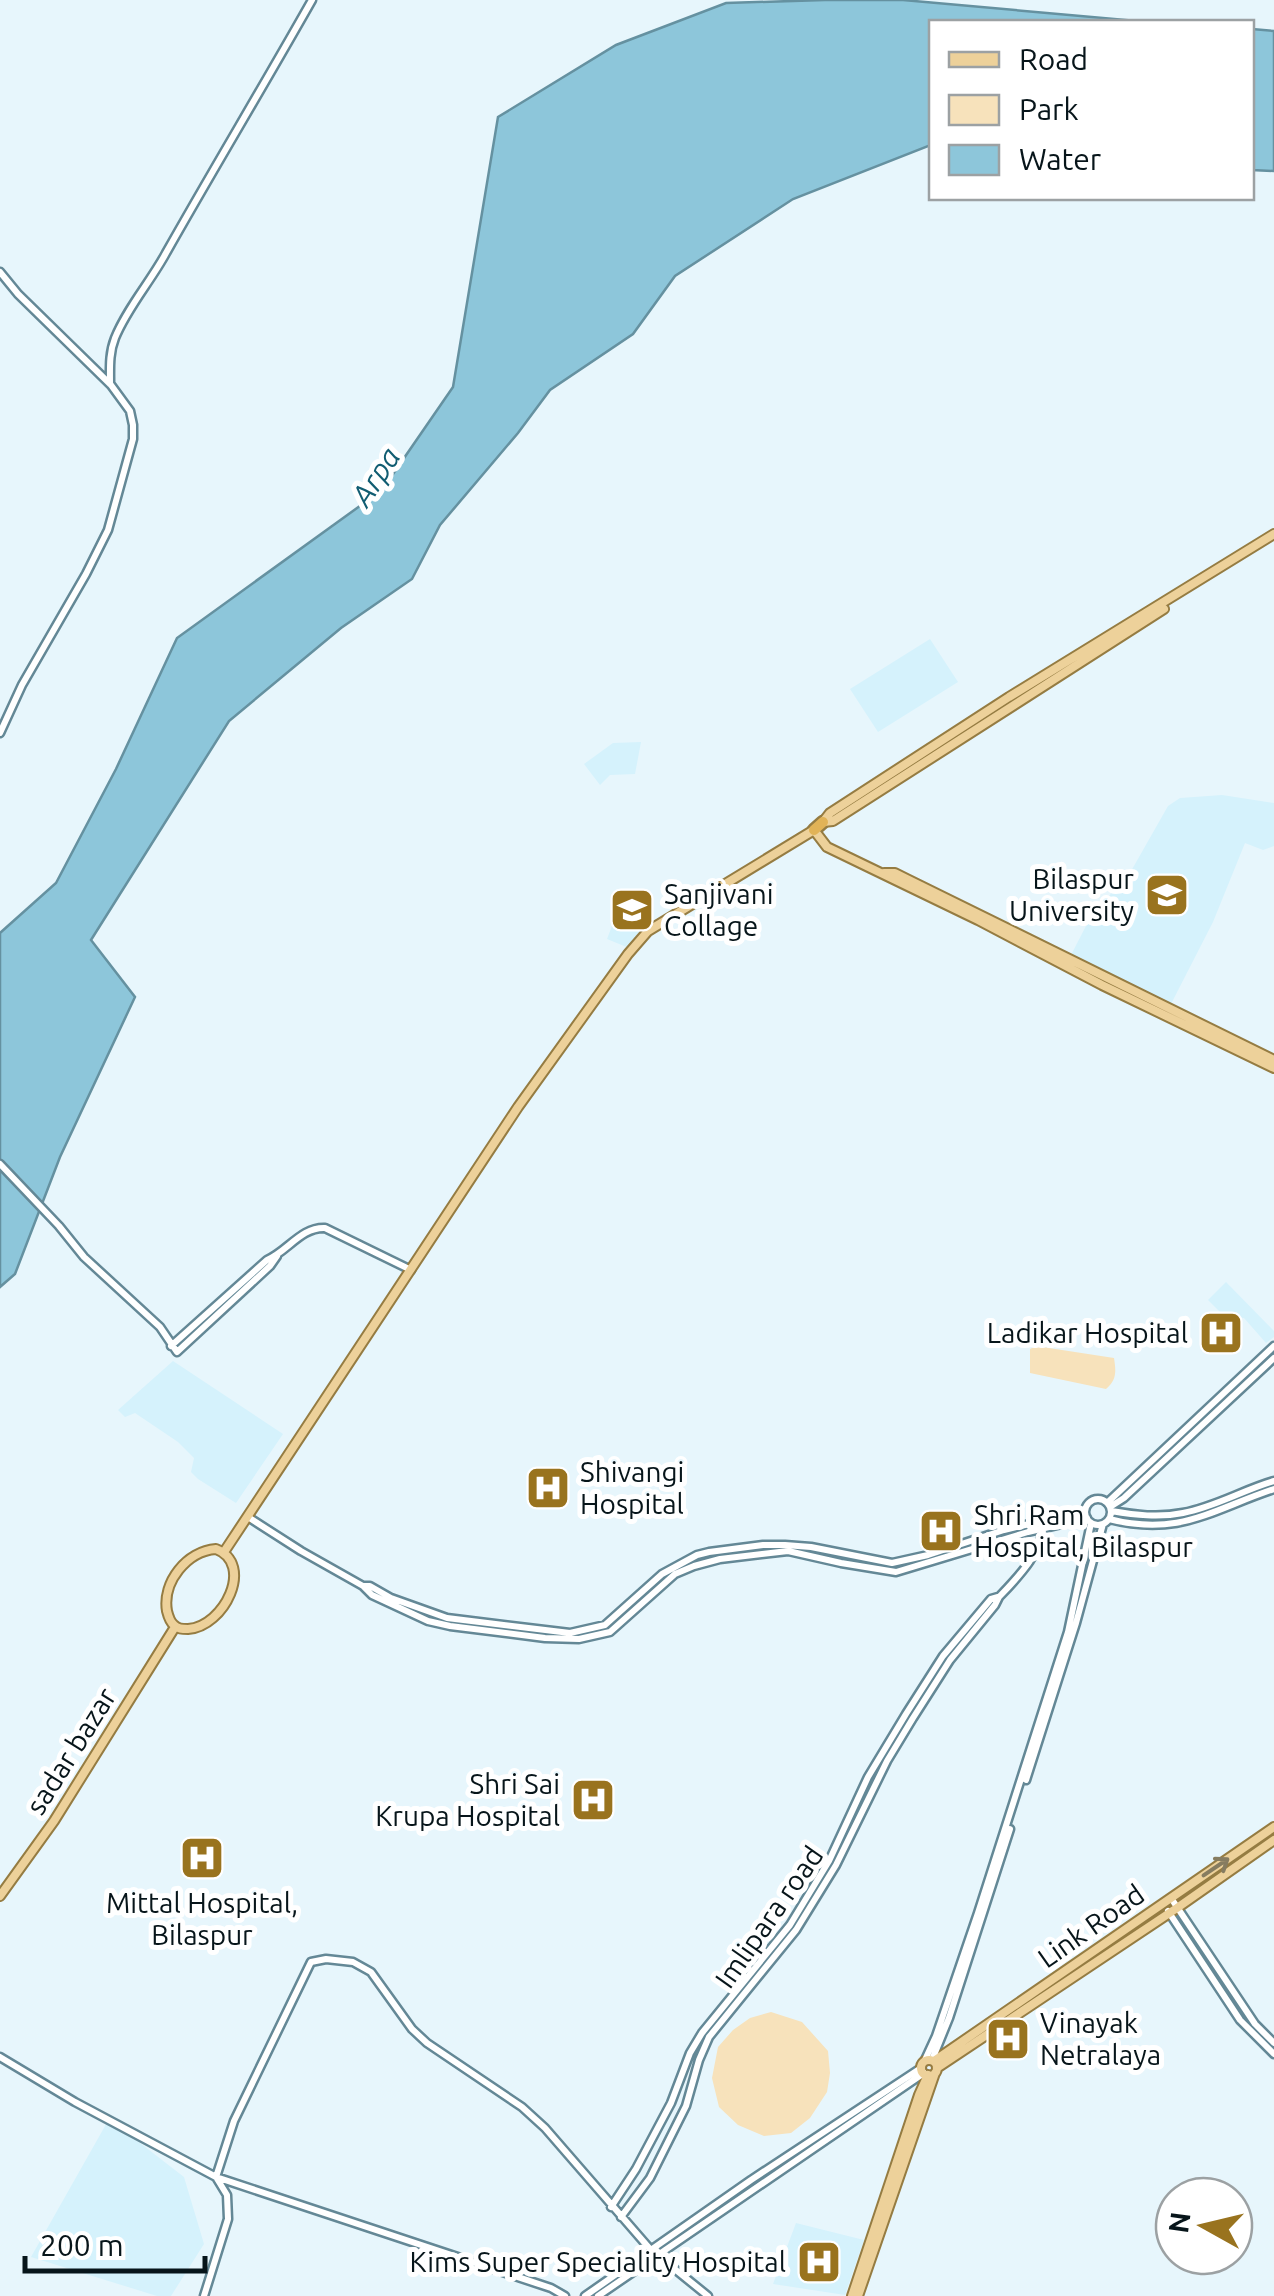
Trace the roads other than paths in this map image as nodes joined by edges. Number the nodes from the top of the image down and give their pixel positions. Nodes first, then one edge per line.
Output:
1 (312, 0) edge
2 (0, 272) edge
3 (110, 385) junction
4 (1274, 537) edge
5 (0, 733) edge
6 (819, 826) junction
7 (884, 873) junction
8 (1274, 1060) edge
9 (1274, 1068) edge
10 (0, 1164) edge
11 (411, 1270) junction
12 (164, 1331) junction
13 (183, 1341) junction
14 (1274, 1346) edge
15 (1274, 1358) edge
16 (1274, 1481) edge
17 (1274, 1489) edge
18 (1108, 1513) junction
19 (248, 1517) junction
20 (1088, 1517) junction
21 (1044, 1524) junction
22 (224, 1552) junction
23 (999, 1597) junction
24 (175, 1627) junction
25 (1274, 1827) edge
26 (1274, 1840) edge
27 (0, 1896) edge
28 (1167, 1900) junction
29 (1173, 1910) junction
30 (1274, 2043) edge
31 (1274, 2054) edge
32 (0, 2056) edge
33 (930, 2068) junction
34 (216, 2177) junction
35 (612, 2207) junction
36 (621, 2217) junction
37 (654, 2251) junction
38 (204, 2296) edge
39 (565, 2296) edge
40 (585, 2296) edge
41 (598, 2296) edge
42 (708, 2296) edge
43 (855, 2296) edge

1 - 3 street
2 - 3 street
3 - 5 street
4 - 6 main road
6 - 7 main road
6 - 11 main road
7 - 8 main road
7 - 9 main road
10 - 12 street
11 - 13 street
11 - 19 main road
12 - 13 street
12 - 13 street
14 - 18 street
15 - 18 street
16 - 18 street
17 - 18 street
18 - 20 street
18 - 20 street
18 - 33 street
19 - 21 street
19 - 22 main road
20 - 21 street
20 - 33 street
21 - 23 street, Imlipara road
22 - 24 main road
22 - 24 main road
23 - 35 street, Imlipara road
23 - 36 street, Imlipara road
24 - 27 main road, sadar bazar
28 -> 25 main road, Link Road
26 - 29 main road, Link Road
28 - 29 street
28 - 33 main road, Link Road
29 - 30 street
29 - 31 street
29 - 33 main road, Link Road
32 - 34 street
33 - 37 street, Link Road
33 - 43 main road
34 - 35 street
34 - 38 street
34 - 39 street
35 - 36 street
36 - 37 street
37 - 40 street, Link Road
37 - 41 street, Link Road
37 - 42 street

